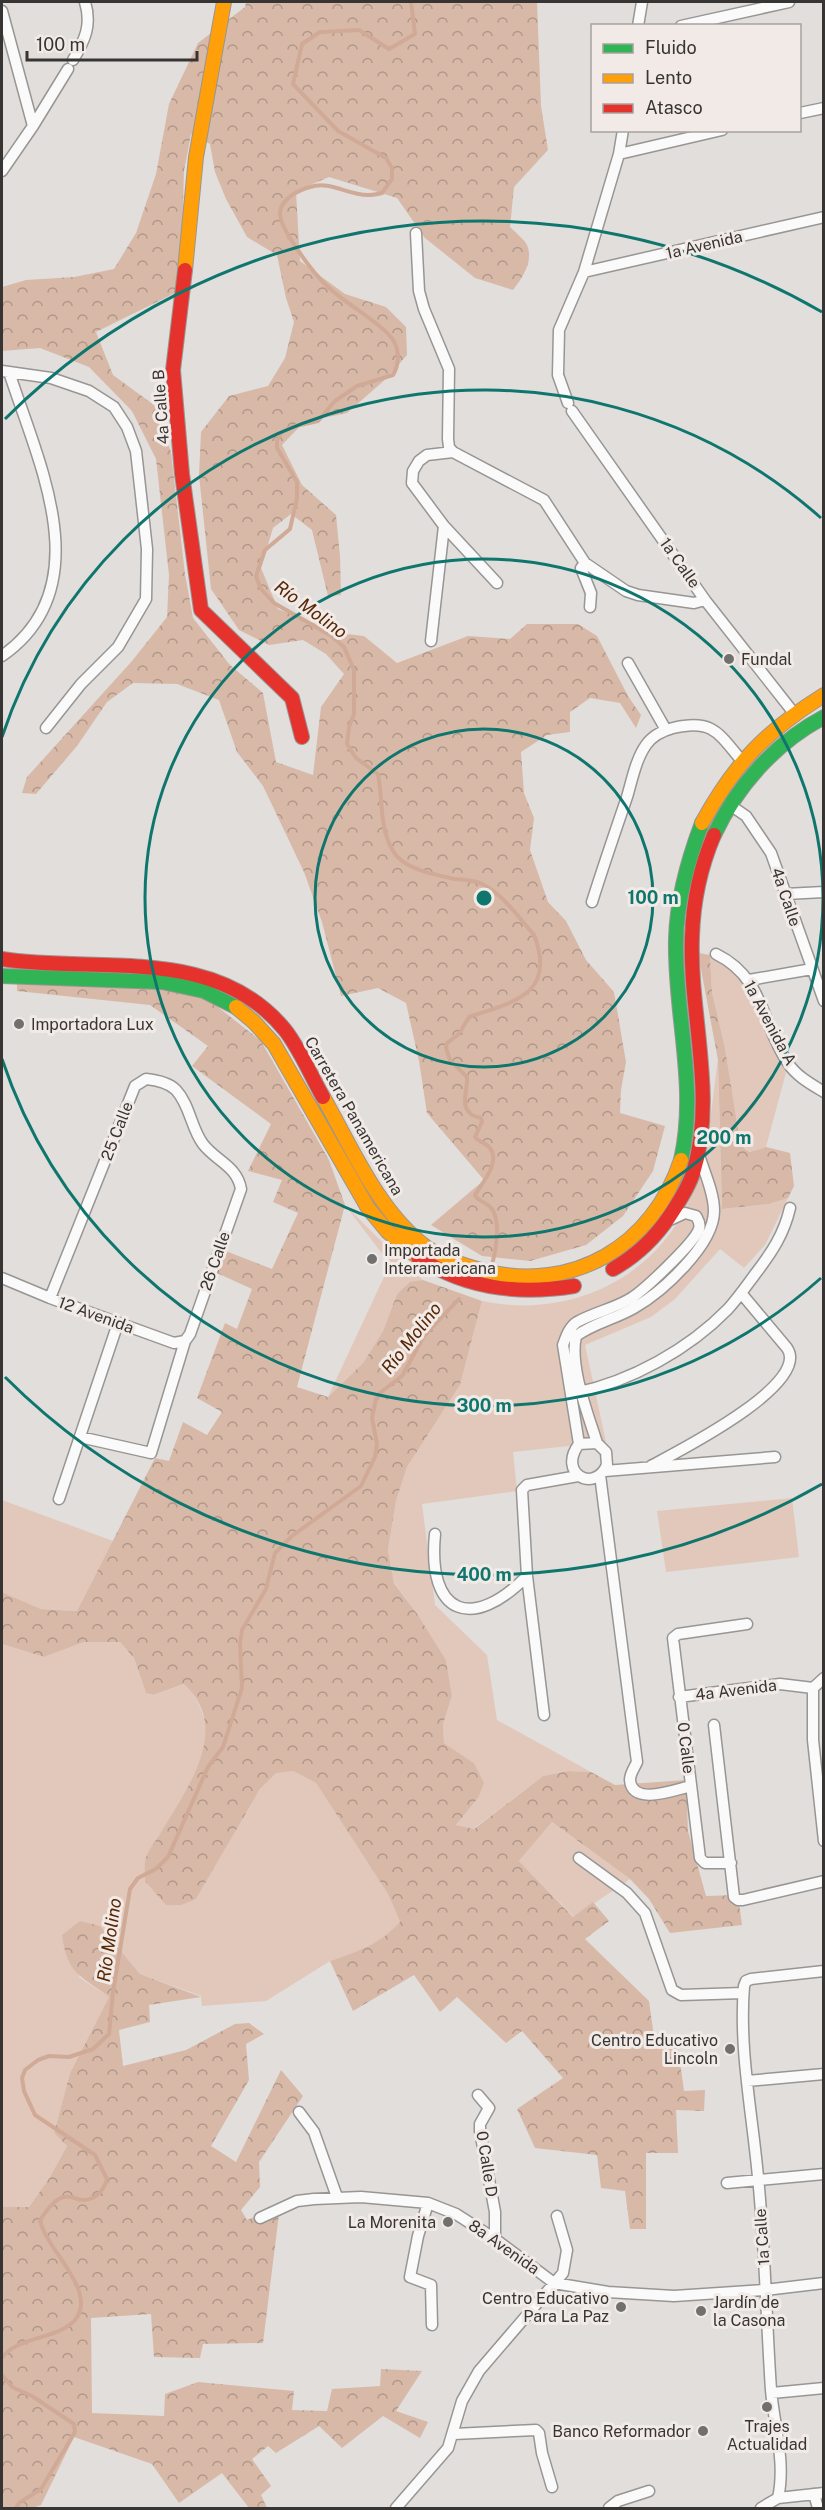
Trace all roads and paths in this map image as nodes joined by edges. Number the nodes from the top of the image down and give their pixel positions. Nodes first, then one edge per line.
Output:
1 (85, 2) edge
2 (224, 2) edge
3 (642, 2) edge
4 (789, 2) edge
5 (2, 11) edge
6 (638, 24) edge
7 (690, 24) edge
8 (824, 108) edge
9 (801, 113) edge
10 (33, 126) junction
11 (623, 132) edge
12 (713, 132) edge
13 (619, 154) junction
14 (2, 171) edge
15 (824, 218) edge
16 (416, 233) dead end
17 (584, 272) junction
18 (5, 371) edge
19 (453, 452) junction
20 (444, 526) junction
21 (585, 563) junction
22 (497, 583) dead end
23 (705, 600) junction
24 (590, 607) dead end
25 (431, 641) dead end
26 (2, 656) edge
27 (628, 663) dead end
28 (824, 695) edge
29 (793, 712) junction
30 (824, 717) edge
31 (46, 728) dead end
32 (666, 730) junction
33 (302, 737) dead end
34 (741, 760) junction
35 (730, 805) junction
36 (824, 892) edge
37 (784, 894) junction
38 (592, 902) dead end
39 (716, 954) dead end
40 (2, 959) edge
41 (812, 969) junction
42 (2, 976) edge
43 (749, 980) junction
44 (820, 984) edge
45 (824, 1001) edge
46 (824, 1092) edge
47 (697, 1149) junction
48 (241, 1188) joint
49 (790, 1208) dead end
50 (664, 1225) junction
51 (2, 1278) edge
52 (741, 1293) junction
53 (50, 1298) junction
54 (118, 1323) junction
55 (187, 1338) junction
56 (581, 1392) junction
57 (570, 1394) junction
58 (80, 1437) junction
59 (597, 1443) junction
60 (579, 1444) junction
61 (775, 1457) dead end
62 (651, 1466) junction
63 (602, 1473) junction
64 (578, 1476) junction
65 (59, 1500) dead end
66 (435, 1534) dead end
67 (527, 1576) junction
68 (747, 1624) dead end
69 (824, 1678) edge
70 (813, 1688) junction
71 (679, 1697) junction
72 (544, 1715) dead end
73 (714, 1725) dead end
74 (691, 1786) junction
75 (824, 1841) edge
76 (579, 1858) dead end
77 (731, 1863) junction
78 (824, 1881) edge
79 (824, 1971) edge
80 (743, 1993) junction
81 (824, 2074) edge
82 (747, 2081) junction
83 (478, 2095) dead end
84 (299, 2112) dead end
85 (824, 2174) edge
86 (758, 2181) junction
87 (727, 2183) dead end
88 (337, 2197) junction
89 (428, 2203) junction
90 (557, 2216) dead end
91 (260, 2218) dead end
92 (495, 2239) junction
93 (554, 2283) junction
94 (824, 2283) edge
95 (765, 2290) junction
96 (432, 2325) dead end
97 (824, 2388) edge
98 (772, 2392) junction
99 (454, 2434) junction
100 (552, 2487) dead end
101 (649, 2491) dead end
102 (819, 2494) edge
103 (778, 2498) junction
104 (396, 2508) edge
105 (609, 2508) edge
106 (761, 2508) edge
107 (818, 2508) edge

1 - 10 street
2 - 33 main road, 4a Calle B
3 - 6 street
4 - 7 street
5 - 10 street
8 - 9 street
10 - 14 street
11 - 13 street, 1a Calle
12 - 13 street
13 - 17 street, 1a Calle
15 - 17 street, 1a Avenida
16 - 19 street
17 - 23 street, 1a Calle
18 - 26 street
18 - 31 street
19 - 20 street
19 - 21 street
20 - 22 street
20 - 25 street
21 - 23 street
21 - 24 street
23 - 29 street, 1a Calle
27 - 32 street
28 - 29 main road, Carretera Panamericana
29 - 34 main road, Carretera Panamericana
30 - 35 main road, Carretera Panamericana
32 - 34 street
32 - 38 street
34 - 40 main road, Carretera Panamericana
35 - 37 street, 4a Calle
35 - 47 main road, Carretera Panamericana
36 - 37 street
37 - 41 street, 4a Calle
39 - 43 street, 1a Avenida A
41 - 43 street
41 - 44 street, 4a Calle
42 - 50 main road, Carretera Panamericana
43 - 46 street, 1a Avenida A
44 - 45 street, 4a Calle
47 - 50 main road, Carretera Panamericana
47 - 56 street
48 - 53 street, 25 Calle
48 - 55 street, 26 Calle
49 - 52 street
50 - 57 street
51 - 53 street, 12 Avenida
52 - 56 street
52 - 62 street
53 - 54 street, 12 Avenida
54 - 55 street, 12 Avenida
54 - 58 street
55 - 58 street, 26 Calle
56 - 57 street
56 - 59 street
57 - 60 street
58 - 65 street
59 - 60 street
59 - 63 street
60 - 64 street
61 - 62 street
62 - 63 street
63 - 64 street
63 - 74 street
64 - 67 street
66 - 67 street
67 - 72 street
68 - 71 street, 0 Calle
69 - 70 street
70 - 71 street, 4a Avenida
70 - 75 street
71 - 74 street, 0 Calle
73 - 77 street
74 - 77 street, 0 Calle
76 - 80 street
77 - 78 street
79 - 80 street
80 - 82 street, 1a Calle
81 - 82 street
82 - 86 street, 1a Calle
83 - 92 street, 0 Calle D
84 - 88 street
85 - 86 street
86 - 87 street
86 - 95 street, 1a Calle
88 - 89 street, 8a Avenida
88 - 91 street, 8a Avenida
89 - 92 street, 8a Avenida
89 - 96 street
90 - 93 street
92 - 93 street, 8a Avenida
93 - 95 street, 8a Avenida
93 - 99 street
94 - 95 street, 8a Avenida
95 - 98 street, 1a Calle
97 - 98 street
98 - 103 street, 1a Calle
99 - 100 street
99 - 104 street
101 - 105 street
102 - 103 street
102 - 107 street
103 - 106 street

